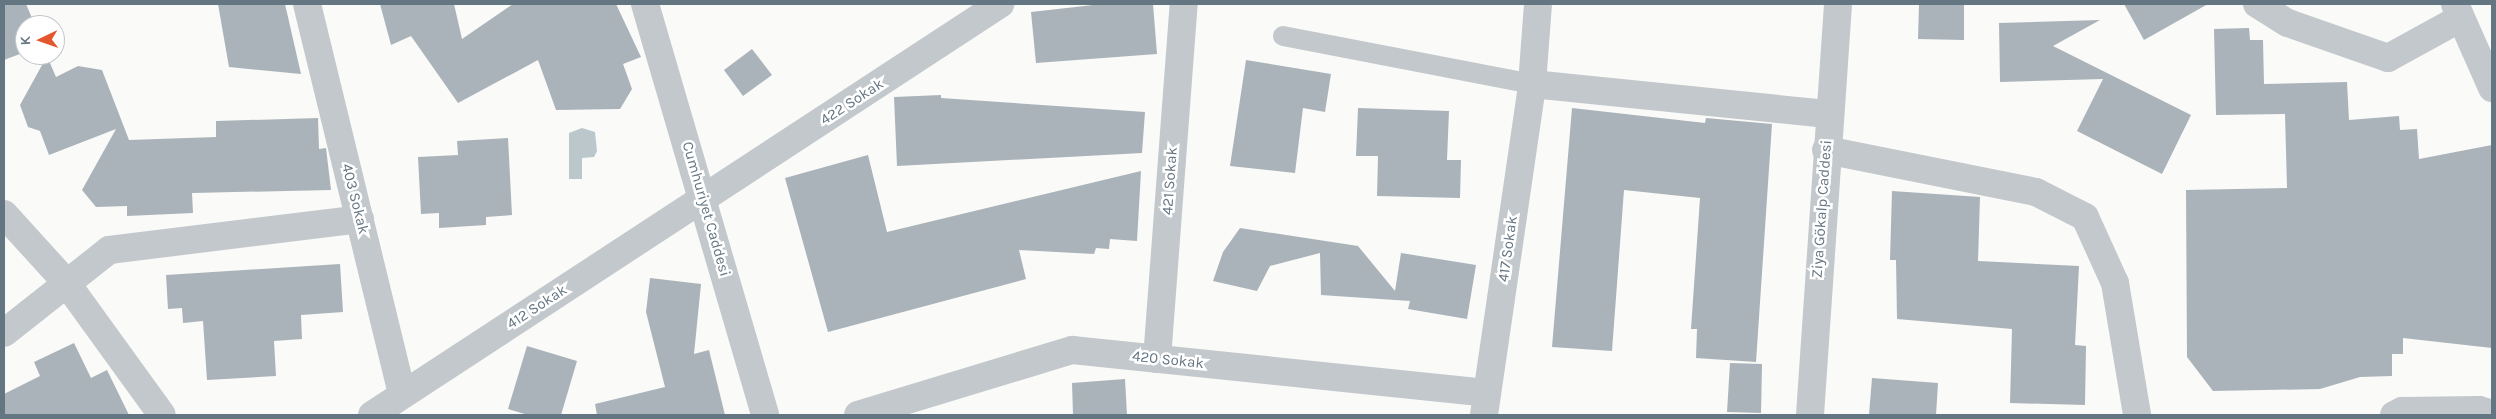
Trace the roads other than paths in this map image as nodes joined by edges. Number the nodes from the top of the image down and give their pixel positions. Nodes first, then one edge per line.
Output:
1 (308, 4) edge
2 (644, 4) edge
3 (1000, 4) edge
4 (1184, 4) edge
5 (1538, 4) edge
6 (1838, 4) edge
7 (2257, 4) edge
8 (2457, 11) edge
9 (1283, 36) dead end
10 (1532, 84) junction
11 (2492, 88) edge
12 (1828, 114) junction
13 (1826, 150) junction
14 (704, 200) junction
15 (4, 214) edge
16 (360, 219) junction
17 (65, 281) junction
18 (4, 334) edge
19 (1157, 359) junction
20 (402, 394) junction
21 (1485, 404) edge
22 (2492, 414) edge
23 (162, 415) edge
24 (372, 415) edge
25 (765, 415) edge
26 (858, 415) edge
27 (1810, 415) edge
28 (2137, 415) edge
29 (2394, 415) edge

1 - 16 street, 403 Sokak
2 - 14 street, Cumhuriyet Caddesi
3 - 14 street, 422 Sokak
4 - 19 street, 421 Sokak
5 - 10 street, 417 Sokak
6 - 12 street, Ziya Gökalp Caddesi
7 - 8 street
8 - 11 street
9 - 10 lane
10 - 12 street
10 - 21 street, 417 Sokak
12 - 13 street, Ziya Gökalp Caddesi
13 - 27 street, Ziya Gökalp Caddesi
13 - 28 street
14 - 20 street, 412 Sokak
14 - 25 street, Cumhuriyet Caddesi
15 - 17 street
16 - 17 street
16 - 20 street, 403 Sokak
17 - 18 street
17 - 23 street
19 - 21 street, 420 Sokak
19 - 26 street, 420 Sokak
20 - 24 street, 412 Sokak
22 - 29 street

